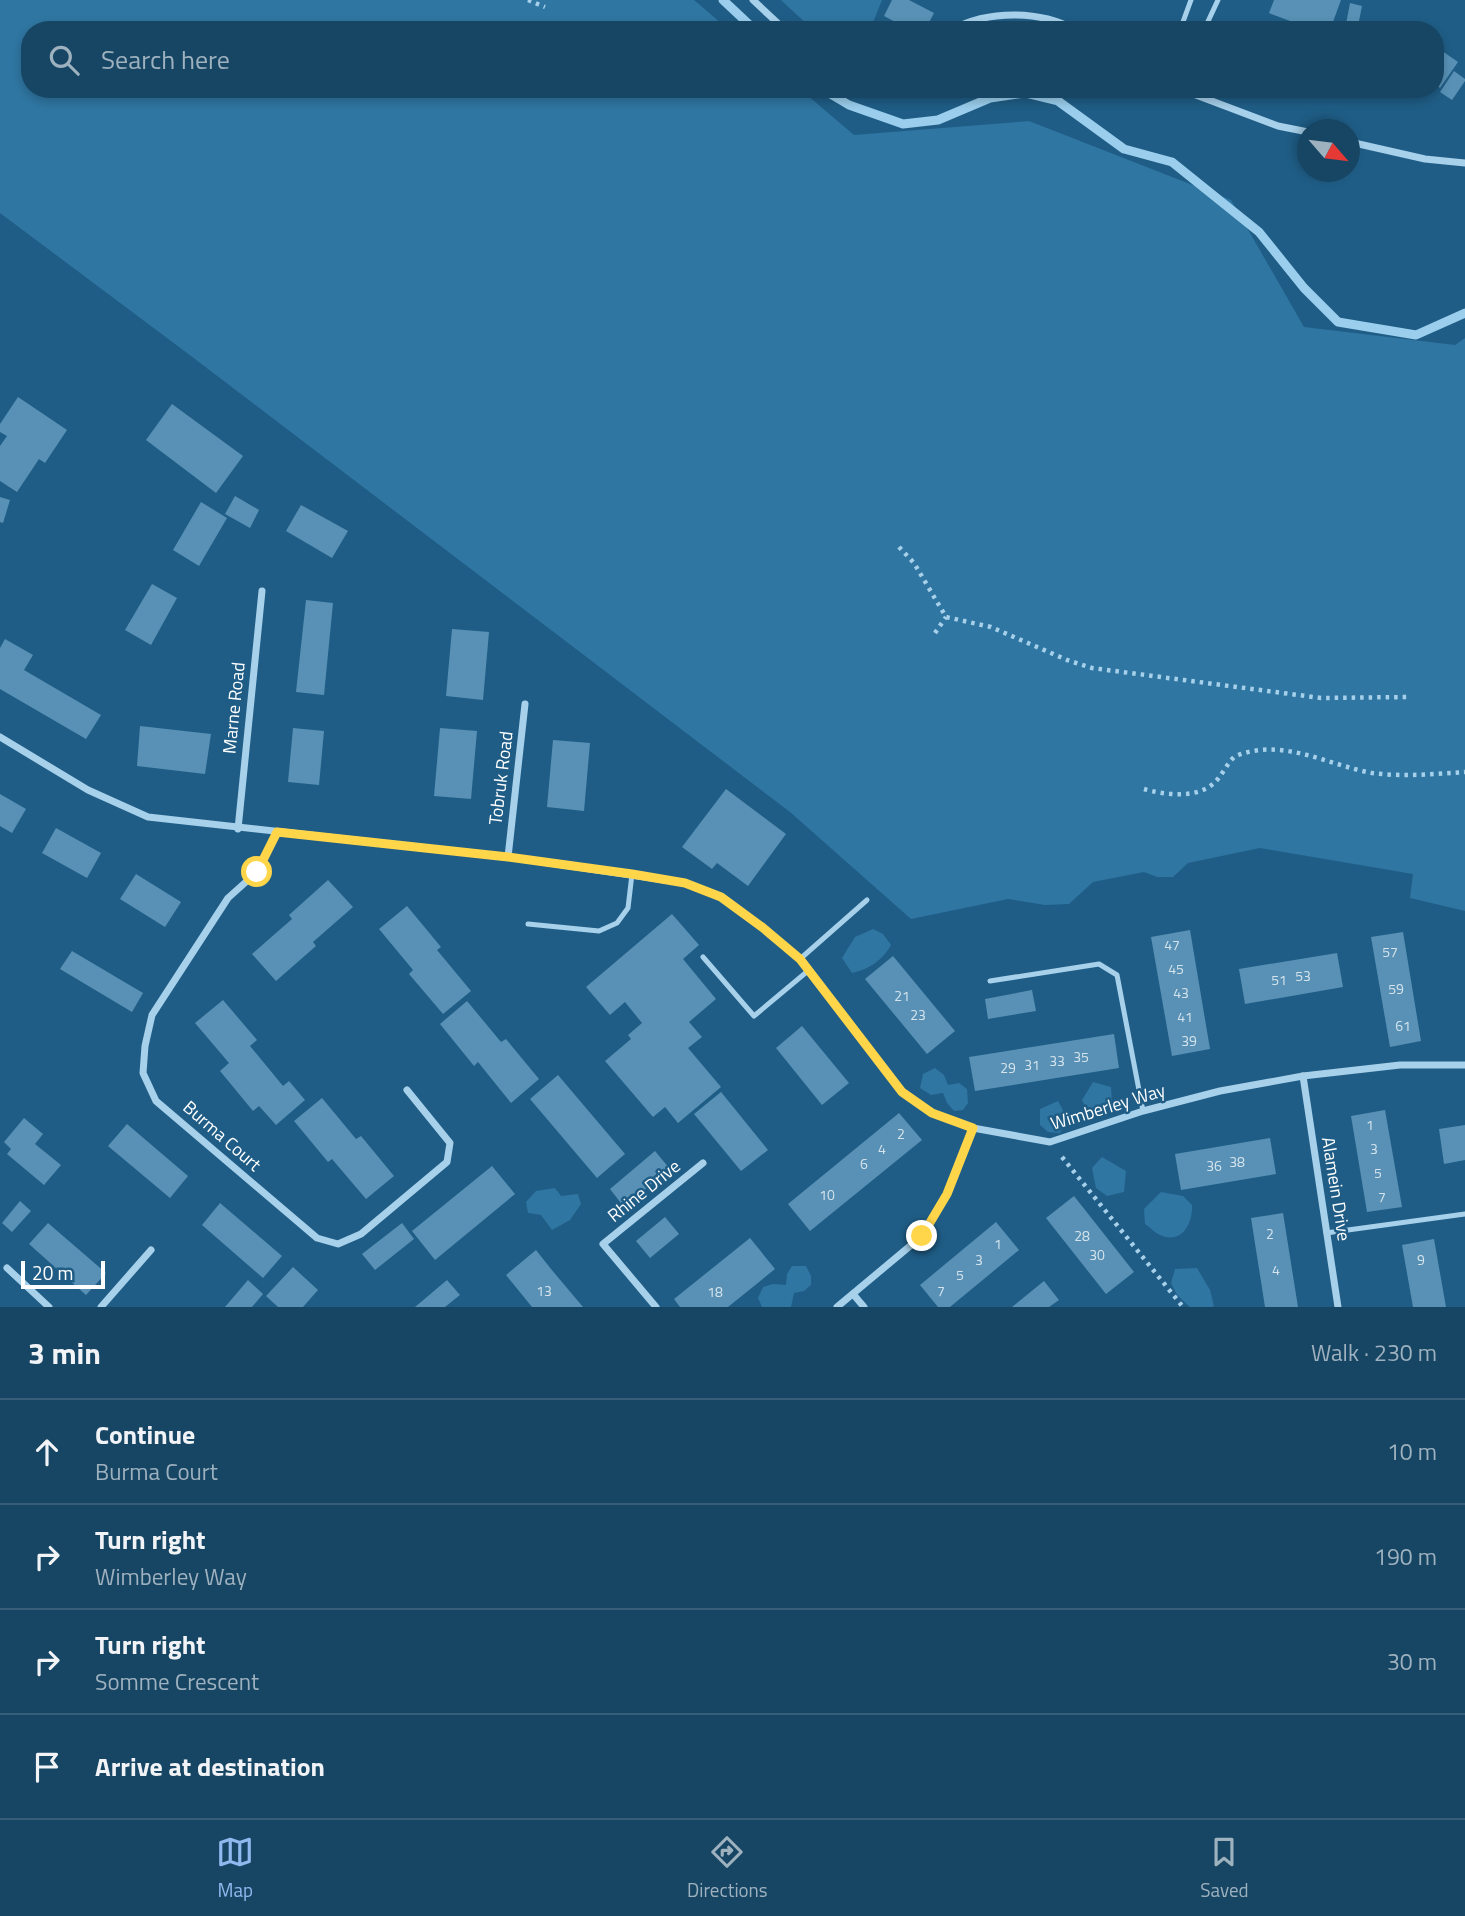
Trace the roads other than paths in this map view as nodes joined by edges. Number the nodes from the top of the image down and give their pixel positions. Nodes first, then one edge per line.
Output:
1 (753, 0) edge
2 (1191, 0) edge
3 (1218, 0) edge
4 (775, 21) edge
5 (979, 21) edge
6 (1055, 21) edge
7 (1183, 21) edge
8 (1208, 21) edge
9 (1210, 98) edge
10 (1297, 130) edge
11 (1360, 144) edge
12 (1465, 163) edge
13 (262, 591) dead end
14 (526, 704) dead end
15 (0, 737) edge
16 (238, 828) junction
17 (277, 832) junction
18 (508, 857) junction
19 (632, 874) junction
20 (867, 900) dead end
21 (528, 924) dead end
22 (703, 957) dead end
23 (800, 959) junction
24 (809, 970) junction
25 (990, 981) dead end
26 (1465, 1065) edge
27 (1303, 1076) junction
28 (407, 1090) dead end
29 (1143, 1111) junction
30 (973, 1128) junction
31 (703, 1163) dead end
32 (1465, 1214) edge
33 (1326, 1233) junction
34 (150, 1250) dead end
35 (7, 1268) dead end
36 (853, 1294) junction
37 (49, 1307) edge
38 (101, 1307) edge
39 (656, 1307) edge
40 (837, 1307) edge
41 (864, 1307) edge
42 (1338, 1307) edge

1 - 4 street
2 - 7 lane
3 - 8 lane
5 - 6 street
9 - 10 street
11 - 12 street
13 - 16 street, Marne Road
14 - 18 street, Tobruk Road
15 - 16 street, Wimberley Way
16 - 17 street, Wimberley Way
17 - 18 street, Wimberley Way
17 - 28 street, Burma Court
18 - 19 street, Wimberley Way
19 - 21 lane
19 - 23 street, Wimberley Way
20 - 23 lane
22 - 24 lane
23 - 24 street, Wimberley Way
24 - 30 street, Wimberley Way
25 - 29 lane
26 - 27 street, Wimberley Way
27 - 29 street, Wimberley Way
27 - 33 street, Alamein Drive
29 - 30 street, Wimberley Way
30 - 36 street
31 - 39 street, Rhine Drive
32 - 33 lane
33 - 42 street, Alamein Drive
34 - 38 street
35 - 37 street
36 - 40 street
36 - 41 street

